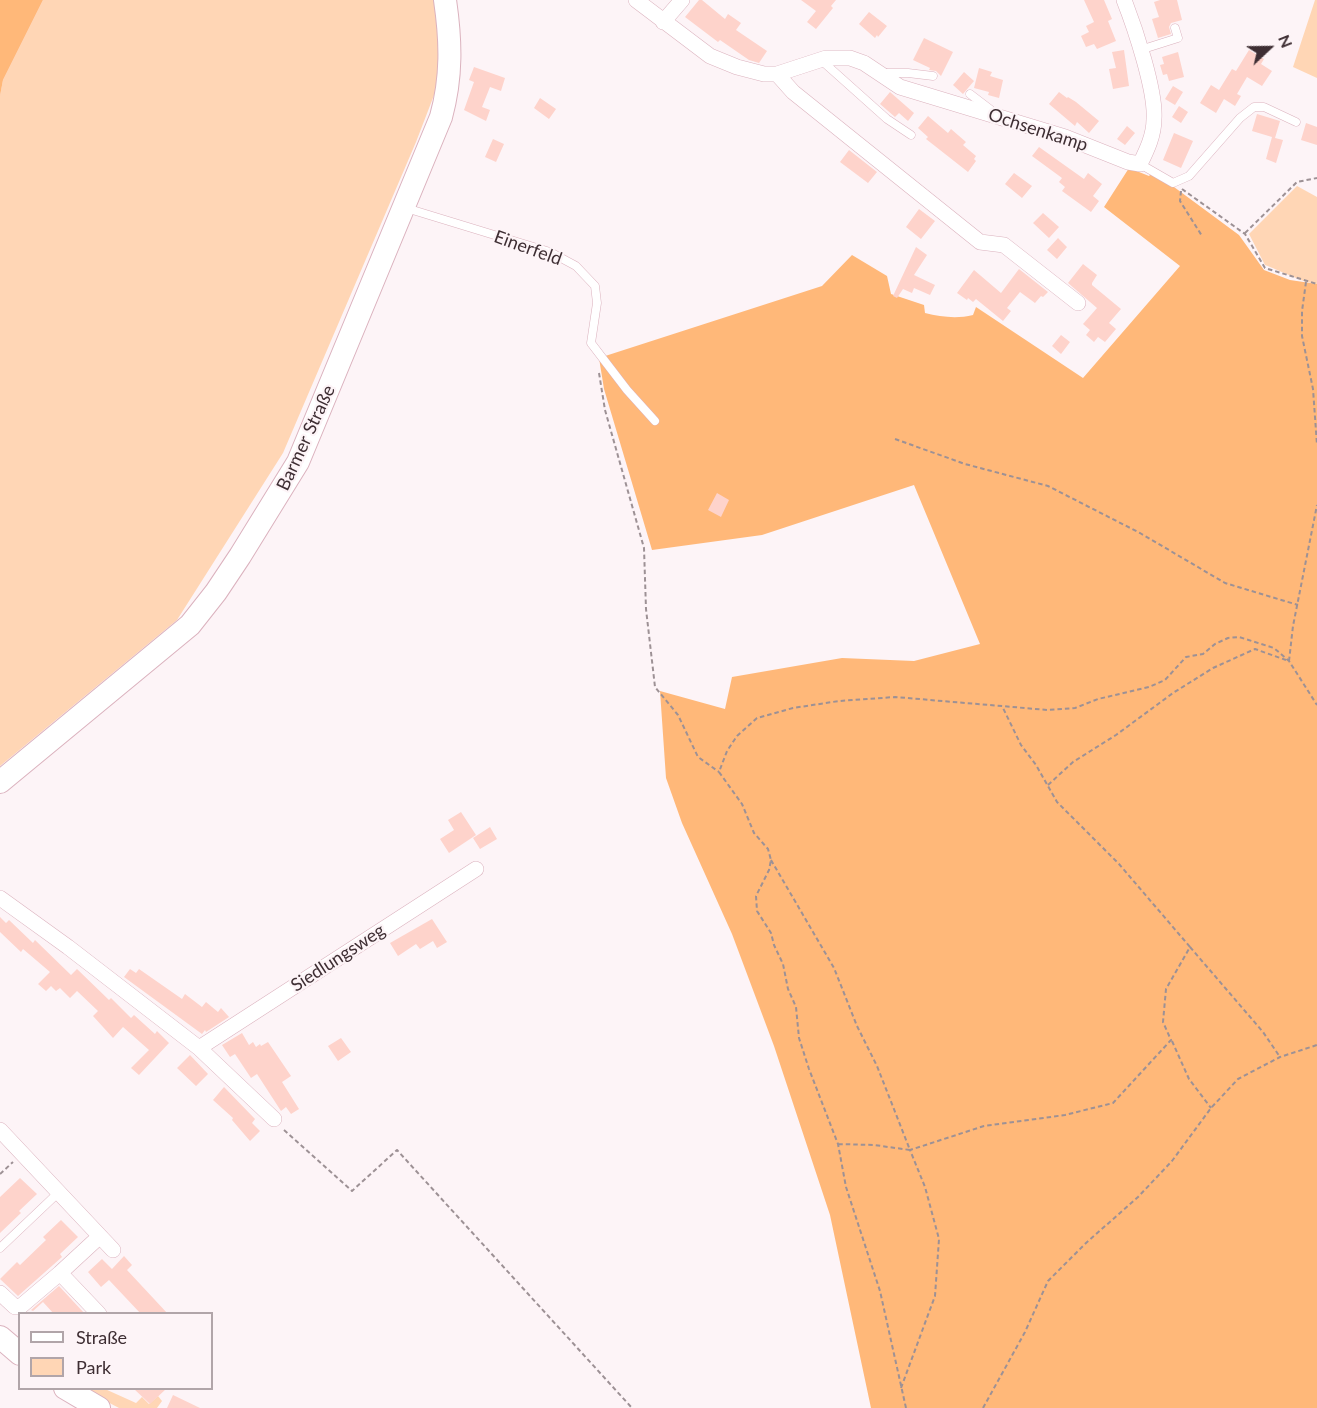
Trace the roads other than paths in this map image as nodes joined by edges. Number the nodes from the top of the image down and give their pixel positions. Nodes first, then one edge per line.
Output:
1 (445, 0) edge
2 (636, 0) edge
3 (682, 0) edge
4 (1127, 1) edge
5 (663, 22) junction
6 (1175, 28) dead end
7 (1140, 50) junction
8 (820, 60) junction
9 (878, 73) junction
10 (777, 74) junction
11 (933, 76) dead end
12 (970, 94) dead end
13 (999, 117) junction
14 (1296, 122) dead end
15 (911, 135) dead end
16 (1140, 164) junction
17 (404, 208) junction
18 (1078, 303) dead end
19 (655, 421) dead end
20 (0, 782) edge
21 (476, 869) dead end
22 (0, 898) edge
23 (199, 1048) junction
24 (274, 1119) road end
25 (0, 1130) edge
26 (58, 1193) junction
27 (99, 1237) junction
28 (0, 1248) edge
29 (112, 1250) dead end
30 (60, 1273) junction
31 (0, 1293) edge
32 (97, 1312) edge
33 (0, 1337) edge
34 (18, 1352) edge
35 (67, 1390) edge
36 (99, 1408) edge

1 - 17 main road, Barmer Straße
2 - 5 street, Ochsenkamp
3 - 5 street
4 - 7 street
5 - 10 street, Ochsenkamp
6 - 7 lane
7 - 16 street
8 - 9 street, Ochsenkamp
8 - 10 street, Ochsenkamp
8 - 15 lane
9 - 11 lane
9 - 13 street, Ochsenkamp
10 - 18 street
12 - 13 lane
13 - 16 street, Ochsenkamp
14 - 16 lane
17 - 19 lane, Einerfeld
17 - 20 main road, Barmer Straße
21 - 23 street, Siedlungsweg
22 - 23 street
23 - 24 street
25 - 26 street
26 - 27 street
26 - 28 lane
27 - 29 street
27 - 30 street
30 - 31 street
30 - 32 street
33 - 34 main road
35 - 36 main road

